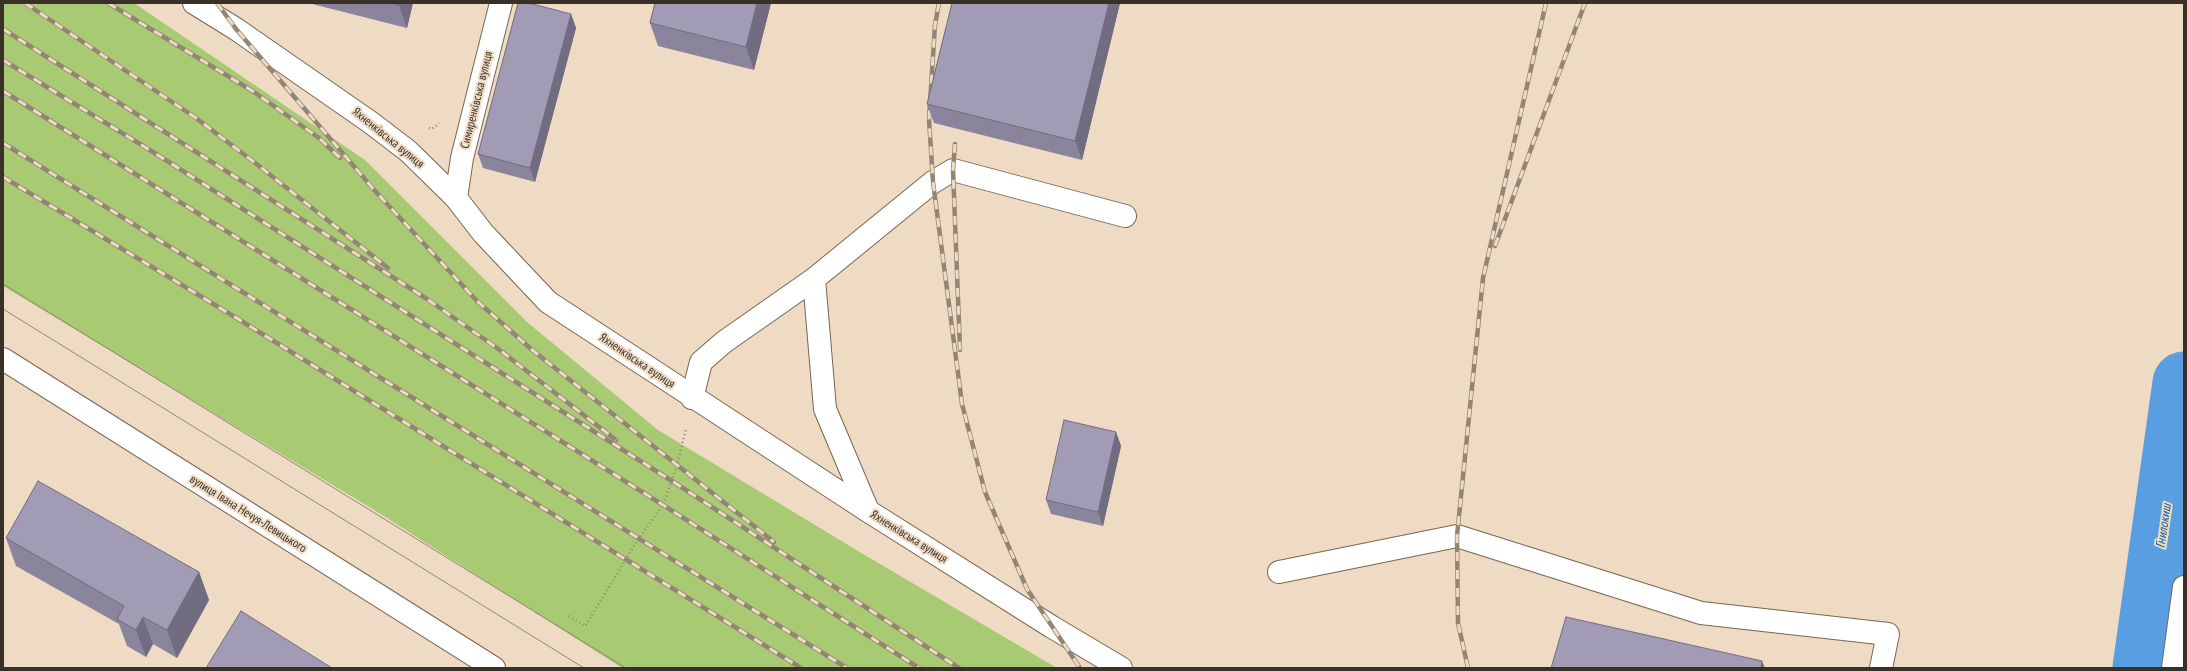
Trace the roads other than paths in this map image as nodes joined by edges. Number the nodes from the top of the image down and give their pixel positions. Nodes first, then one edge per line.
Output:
1 (194, 3) edge
2 (501, 3) edge
3 (456, 198) junction
4 (1125, 216) dead end
5 (814, 279) junction
6 (3, 359) edge
7 (692, 398) junction
8 (868, 511) junction
9 (1279, 572) dead end
10 (2184, 587) edge
11 (494, 668) edge
12 (1121, 668) edge
13 (1881, 668) edge
14 (2173, 668) edge

1 - 3 main road, Яхненківська вулиця
2 - 3 main road, Симиренківська вулиця
3 - 7 main road, Яхненківська вулиця
4 - 5 main road
5 - 7 main road
5 - 8 main road
6 - 11 main road, вулиця Івана Нечуя-Левицького
7 - 8 main road, Яхненківська вулиця
8 - 12 main road, Яхненківська вулиця
9 - 13 main road
10 - 14 main road

